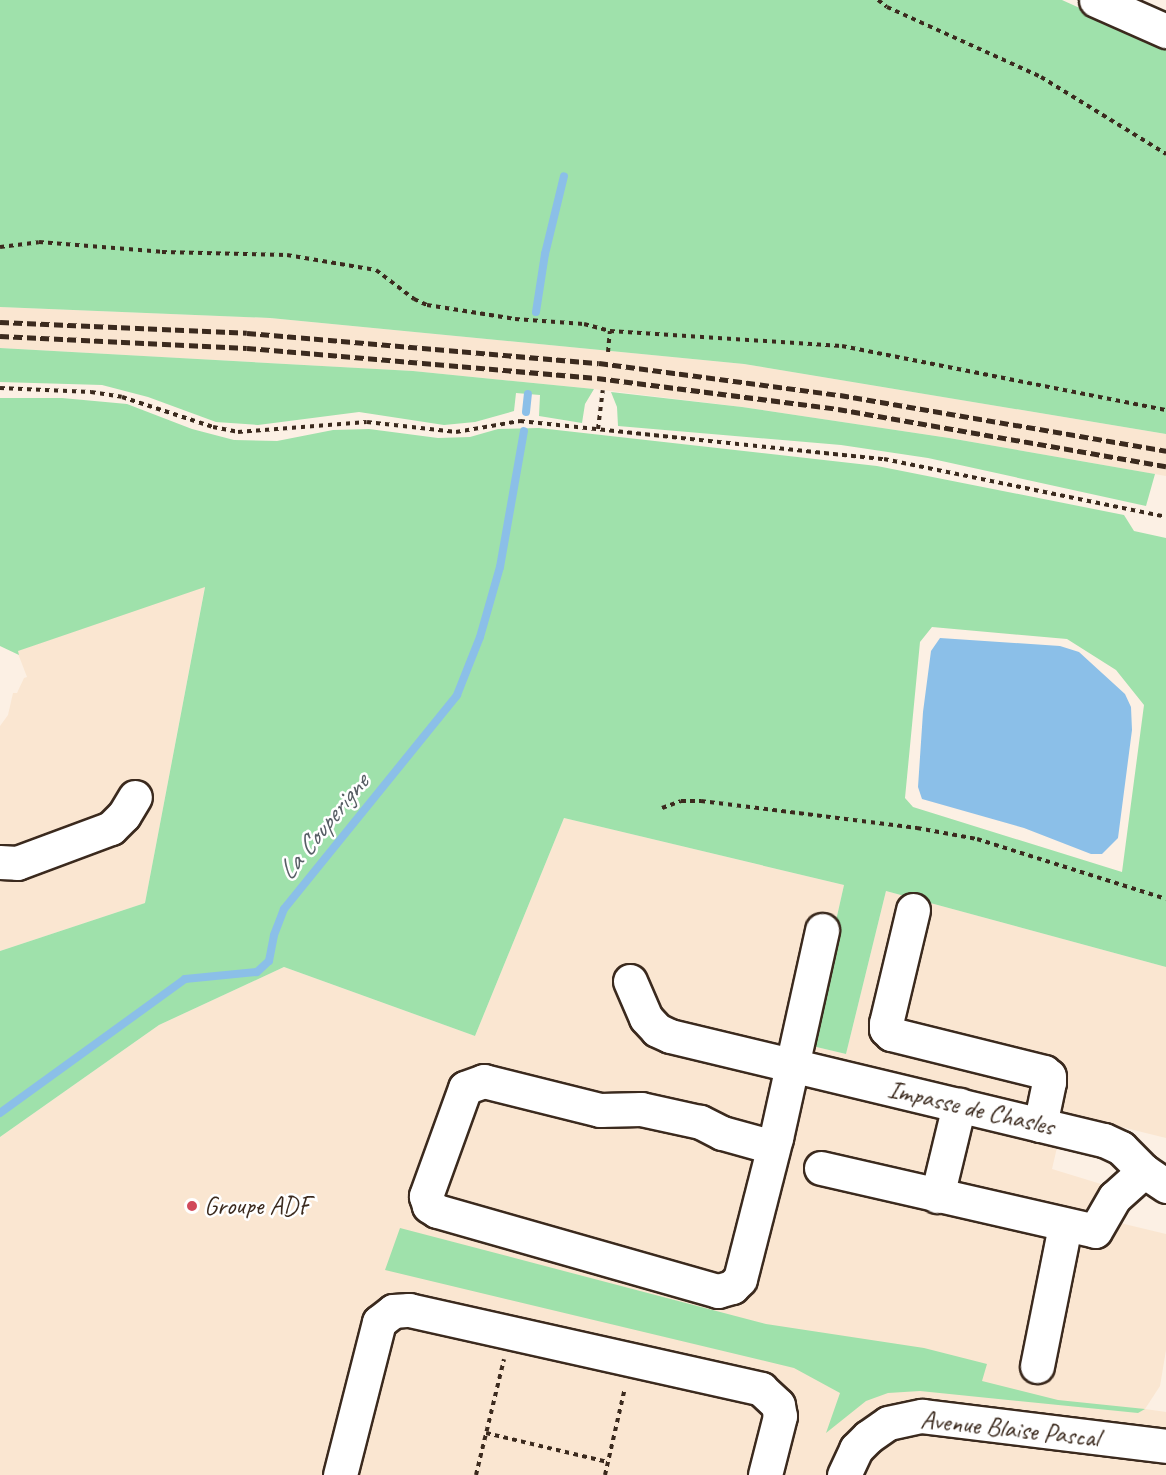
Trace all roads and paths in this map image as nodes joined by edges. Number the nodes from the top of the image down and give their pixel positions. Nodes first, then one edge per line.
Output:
1 (878, 0) edge
2 (1096, 0) edge
3 (1166, 32) edge
4 (1166, 154) edge
5 (0, 247) edge
6 (610, 331) junction
7 (608, 352) dead end
8 (0, 388) edge
9 (603, 390) dead end
10 (1166, 410) edge
11 (598, 429) junction
12 (1166, 517) edge
13 (135, 797) dead end
14 (662, 808) dead end
15 (0, 862) edge
16 (1166, 899) edge
17 (914, 910) dead end
18 (822, 930) dead end
19 (630, 981) dead end
20 (776, 1061) junction
21 (959, 1105) junction
22 (1040, 1125) junction
23 (773, 1147) junction
24 (821, 1168) dead end
25 (1155, 1179) edge
26 (937, 1196) junction
27 (1065, 1226) junction
28 (512, 1331) junction
29 (632, 1359) junction
30 (1037, 1366) dead end
31 (486, 1433) junction
32 (1166, 1446) edge
33 (608, 1462) junction
34 (340, 1475) edge
35 (476, 1475) edge
36 (605, 1475) edge
37 (765, 1475) edge
38 (844, 1475) edge

1 - 4 path
2 - 3 street
5 - 6 path
6 - 7 path
6 - 10 path
8 - 11 path
9 - 11 path
11 - 12 path
13 - 15 street
14 - 16 path
17 - 22 street
18 - 20 street
19 - 20 street, Impasse de Chasles
20 - 21 street, Impasse de Chasles
20 - 23 street
21 - 22 street, Impasse de Chasles
21 - 26 street
22 - 25 street, Impasse de Chasles
23 - 23 street
24 - 26 street
25 - 27 street
26 - 27 street
27 - 30 street
28 - 29 street
28 - 31 path
28 - 34 street
29 - 33 path
29 - 37 street
31 - 33 path
31 - 35 path
32 - 38 street, Avenue Blaise Pascal
33 - 36 path

